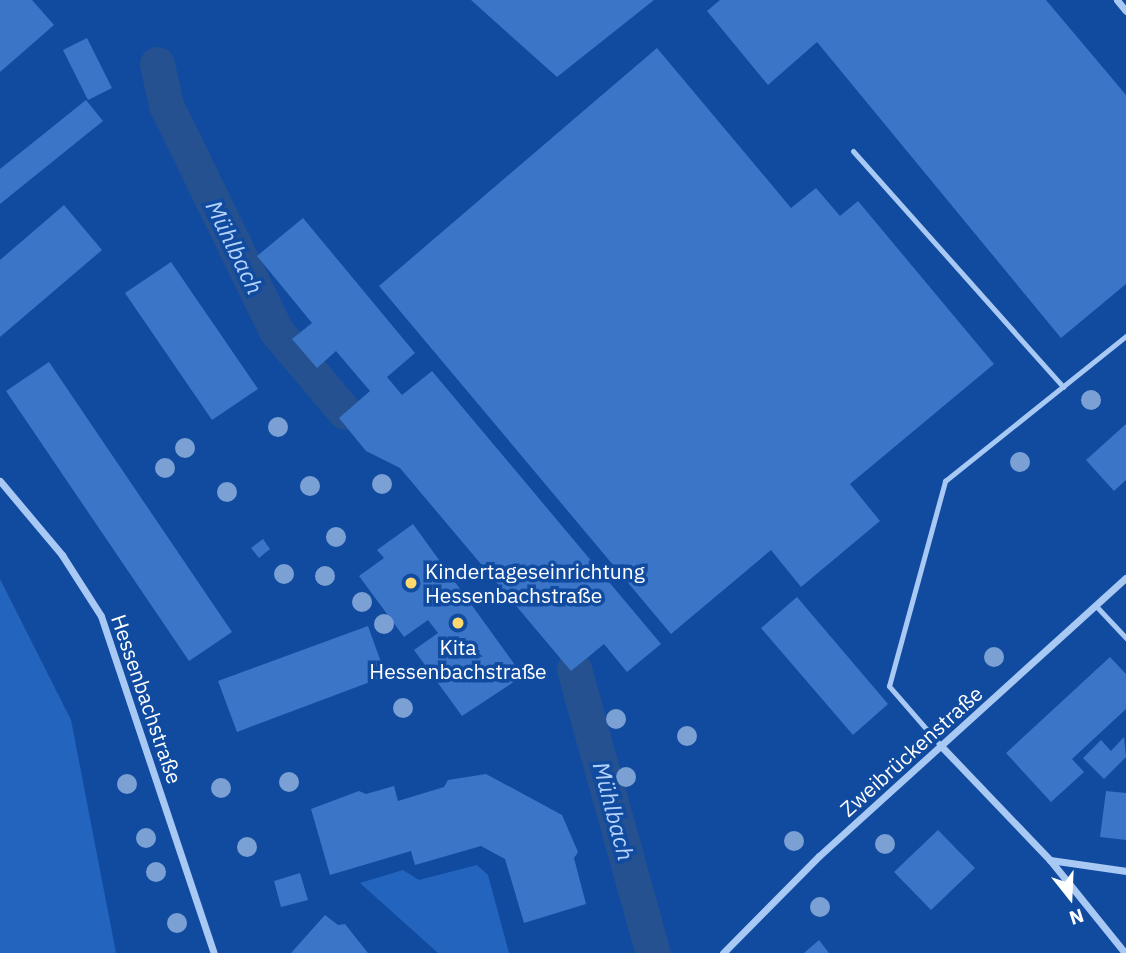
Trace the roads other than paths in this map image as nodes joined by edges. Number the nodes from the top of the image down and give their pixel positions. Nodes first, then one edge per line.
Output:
1 (1116, 0) edge
2 (1126, 11) edge
3 (853, 151) dead end
4 (1126, 336) edge
5 (1063, 387) junction
6 (0, 481) edge
7 (1126, 578) edge
8 (1096, 606) junction
9 (1126, 638) edge
10 (942, 747) junction
11 (1050, 860) junction
12 (1126, 871) edge
13 (214, 953) edge
14 (723, 953) edge
15 (1125, 953) edge

1 - 2 street
3 - 5 lane
4 - 5 lane
5 - 10 lane
6 - 13 street, Hessenbachstraße
7 - 8 street, Zweibrückenstraße
8 - 9 lane
8 - 10 street, Zweibrückenstraße
10 - 11 street
10 - 14 street, Zweibrückenstraße
11 - 12 street
11 - 15 street

